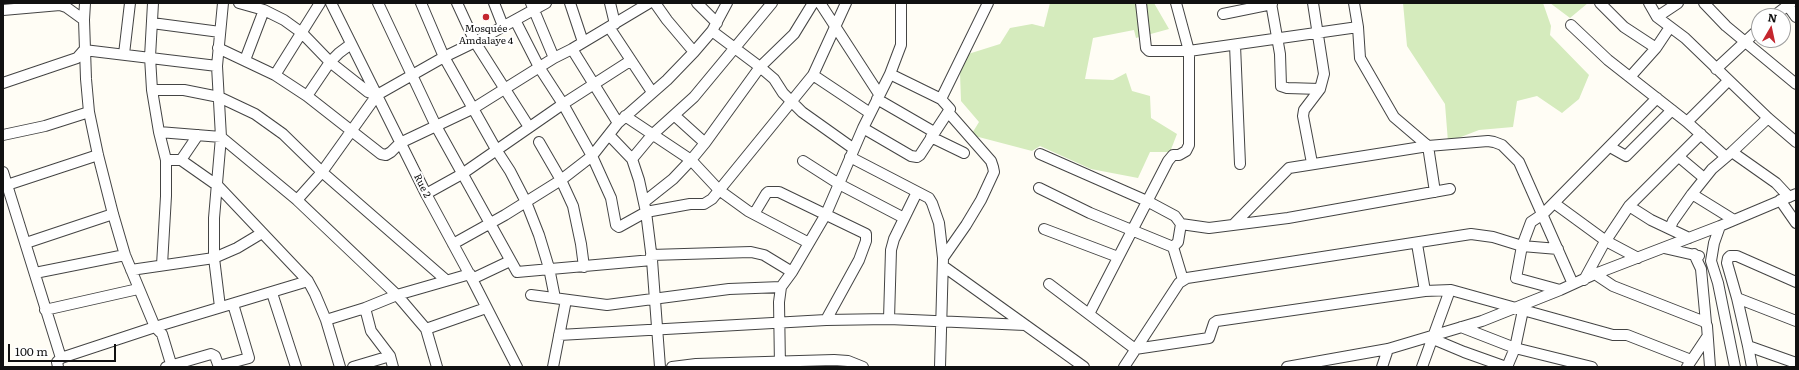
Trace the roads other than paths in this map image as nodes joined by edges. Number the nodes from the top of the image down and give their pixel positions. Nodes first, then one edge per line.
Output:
1 (85, 3) edge
2 (130, 3) edge
3 (153, 3) edge
4 (223, 3) edge
5 (239, 3) edge
6 (320, 3) edge
7 (331, 3) edge
8 (378, 3) edge
9 (421, 3) edge
10 (456, 3) edge
11 (494, 3) edge
12 (546, 3) edge
13 (570, 3) edge
14 (610, 3) edge
15 (649, 3) edge
16 (655, 3) edge
17 (697, 3) edge
18 (726, 3) edge
19 (772, 3) edge
20 (813, 3) edge
21 (820, 3) edge
22 (846, 3) edge
23 (901, 3) edge
24 (988, 3) edge
25 (1141, 3) edge
26 (1176, 3) edge
27 (1313, 3) edge
28 (1354, 3) edge
29 (1600, 3) edge
30 (1649, 3) edge
31 (1678, 3) edge
32 (1704, 3) edge
33 (1272, 4) edge
34 (1788, 4) edge
35 (533, 6) edge
36 (3, 10) edge
37 (264, 10) junction
38 (1223, 14) dead end
39 (1657, 17) junction
40 (1796, 17) edge
41 (84, 20) junction
42 (515, 20) junction
43 (152, 22) junction
44 (612, 25) junction
45 (1571, 25) dead end
46 (503, 26) junction
47 (714, 27) junction
48 (1358, 27) junction
49 (1670, 27) junction
50 (835, 28) junction
51 (220, 32) junction
52 (302, 33) junction
53 (1318, 33) junction
54 (1751, 36) edge
55 (1278, 38) junction
56 (475, 42) junction
57 (583, 42) junction
58 (1744, 42) junction
59 (351, 44) junction
60 (1235, 45) junction
61 (734, 47) junction
62 (218, 48) junction
63 (1656, 48) junction
64 (572, 49) junction
65 (84, 50) junction
66 (1189, 51) junction
67 (694, 52) junction
68 (124, 54) junction
69 (150, 57) junction
70 (444, 57) junction
71 (554, 58) junction
72 (246, 60) junction
73 (630, 61) junction
74 (330, 62) junction
75 (217, 66) junction
76 (539, 67) junction
77 (760, 67) junction
78 (1716, 69) junction
79 (890, 74) junction
80 (275, 75) junction
81 (813, 75) junction
82 (412, 76) junction
83 (1630, 77) junction
84 (1728, 81) junction
85 (3, 83) edge
86 (593, 84) junction
87 (1796, 84) edge
88 (506, 89) junction
89 (1320, 89) junction
90 (152, 90) junction
91 (652, 92) junction
92 (377, 95) junction
93 (307, 96) junction
94 (218, 97) junction
95 (878, 97) junction
96 (1657, 98) junction
97 (941, 99) junction
98 (790, 102) junction
99 (563, 104) junction
100 (474, 108) junction
101 (1672, 110) junction
102 (89, 112) junction
103 (948, 112) junction
104 (870, 113) junction
105 (674, 115) junction
106 (1768, 118) junction
107 (621, 119) junction
108 (1687, 122) junction
109 (436, 126) junction
110 (529, 127) junction
111 (863, 128) junction
112 (351, 130) junction
113 (159, 132) junction
114 (933, 134) junction
115 (1701, 134) junction
116 (3, 135) edge
117 (609, 135) junction
118 (652, 135) junction
119 (198, 136) junction
120 (221, 137) junction
121 (539, 142) dead end
122 (1796, 142) edge
123 (400, 143) junction
124 (705, 143) junction
125 (1428, 146) junction
126 (1610, 147) junction
127 (497, 151) junction
128 (852, 153) junction
129 (964, 153) dead end
130 (1040, 154) dead end
131 (98, 155) junction
132 (1729, 155) junction
133 (592, 156) junction
134 (1679, 157) junction
135 (632, 159) junction
136 (166, 160) junction
137 (181, 160) junction
138 (691, 160) junction
139 (802, 161) dead end
140 (1312, 163) junction
141 (1240, 164) dead end
142 (3, 172) edge
143 (322, 172) junction
144 (462, 174) junction
145 (1704, 178) junction
146 (561, 180) junction
147 (839, 184) junction
148 (7, 185) junction
149 (218, 186) junction
150 (1039, 188) dead end
151 (1450, 189) dead end
152 (719, 190) junction
153 (917, 192) junction
154 (1435, 192) junction
155 (426, 194) junction
156 (1692, 194) junction
157 (1788, 197) edge
158 (297, 200) junction
159 (526, 202) junction
160 (644, 202) junction
161 (1147, 202) junction
162 (1554, 203) junction
163 (1629, 206) junction
164 (646, 212) junction
165 (113, 214) junction
166 (754, 214) junction
167 (826, 214) junction
168 (1543, 214) junction
169 (904, 218) junction
170 (1734, 220) junction
171 (1796, 223) edge
172 (491, 224) junction
173 (1181, 224) junction
174 (1234, 224) junction
175 (1720, 226) junction
176 (1670, 228) junction
177 (1044, 229) dead end
178 (1132, 230) junction
179 (262, 233) junction
180 (1689, 238) junction
181 (1606, 241) junction
182 (26, 243) junction
183 (809, 243) junction
184 (453, 244) junction
185 (1417, 244) junction
186 (1522, 246) junction
187 (1173, 247) junction
188 (1664, 248) junction
189 (1558, 249) junction
190 (1694, 254) junction
191 (125, 255) junction
192 (1118, 257) junction
193 (214, 258) junction
194 (651, 258) junction
195 (1638, 258) junction
196 (510, 261) junction
197 (1711, 261) junction
198 (943, 262) junction
199 (162, 265) junction
200 (584, 267) junction
201 (549, 268) junction
202 (131, 270) junction
203 (792, 272) junction
204 (35, 273) junction
205 (1595, 274) junction
206 (471, 276) junction
207 (446, 280) junction
208 (1183, 280) junction
209 (1584, 280) junction
210 (308, 281) junction
211 (1796, 282) edge
212 (1049, 284) dead end
213 (1573, 284) junction
214 (780, 287) junction
215 (138, 289) junction
216 (1450, 290) junction
217 (1560, 290) junction
218 (1425, 291) junction
219 (272, 293) junction
220 (396, 295) junction
221 (531, 295) dead end
222 (555, 298) junction
223 (1737, 298) junction
224 (566, 300) junction
225 (654, 300) junction
226 (233, 304) junction
227 (220, 307) junction
228 (365, 308) junction
229 (486, 308) junction
230 (1520, 309) junction
231 (45, 310) junction
232 (1089, 314) junction
233 (889, 319) junction
234 (326, 320) junction
235 (826, 320) junction
236 (941, 320) junction
237 (1796, 321) edge
238 (779, 322) junction
239 (1706, 323) junction
240 (1026, 325) junction
241 (155, 327) junction
242 (1461, 327) junction
243 (426, 329) junction
244 (656, 330) junction
245 (559, 335) junction
246 (1434, 337) junction
247 (1707, 337) junction
248 (1748, 346) junction
249 (1515, 348) junction
250 (1135, 349) junction
251 (1388, 349) junction
252 (390, 356) junction
253 (59, 363) edge
254 (1796, 363) edge
255 (1689, 364) edge
256 (780, 365) edge
257 (169, 366) edge
258 (219, 367) edge
259 (296, 367) edge
260 (340, 367) edge
261 (353, 367) edge
262 (393, 367) edge
263 (437, 367) edge
264 (517, 367) edge
265 (553, 367) edge
266 (660, 367) edge
267 (672, 367) edge
268 (863, 367) edge
269 (940, 367) edge
270 (1084, 367) edge
271 (1124, 367) edge
272 (1287, 367) edge
273 (1382, 367) edge
274 (1422, 367) edge
275 (1506, 367) edge
276 (1592, 367) edge
277 (1710, 367) edge
278 (1735, 367) edge
279 (1752, 367) edge

1 - 41 street
2 - 68 street
3 - 43 street
4 - 51 street
5 - 37 street
6 - 52 street
7 - 59 street, Rue 2
8 - 82 street
9 - 70 street
10 - 56 street
11 - 46 street
12 - 35 street
13 - 57 street
14 - 44 street
15 - 44 street
16 - 67 street
17 - 47 street
18 - 47 street
19 - 61 street
20 - 77 street
21 - 50 street
22 - 50 street
23 - 79 street
24 - 97 street
25 - 66 street
26 - 66 street
27 - 53 street
28 - 48 street
29 - 63 street
30 - 39 street
31 - 39 street
32 - 58 street
33 - 38 street
33 - 55 street
34 - 40 street
35 - 42 street
35 - 71 street
36 - 41 street
37 - 52 street
37 - 72 street
39 - 49 street
41 - 65 street
42 - 46 street
42 - 76 street
43 - 51 street
43 - 69 street
44 - 57 street
44 - 73 street
45 - 83 street
46 - 56 street
47 - 61 street
47 - 67 street
48 - 53 street
48 - 125 street
49 - 63 street
49 - 78 street
50 - 81 street
50 - 95 street
51 - 62 street
52 - 74 street
52 - 80 street
53 - 55 street
53 - 89 street
54 - 58 street
55 - 60 street
55 - 89 street
56 - 70 street
56 - 88 street
57 - 64 street
58 - 78 street
58 - 87 street
59 - 74 street
59 - 92 street, Rue 2
60 - 66 street
60 - 141 street
61 - 77 street
61 - 105 street
62 - 72 street
62 - 75 street
63 - 83 street
64 - 71 street
64 - 86 street
65 - 68 street
65 - 85 street
65 - 102 street
66 - 161 street
67 - 91 street
68 - 69 street
69 - 75 street
69 - 90 street
70 - 82 street
70 - 100 street
71 - 76 street
72 - 80 street
73 - 86 street
73 - 91 street
74 - 92 street
74 - 93 street
75 - 94 street
76 - 88 street
76 - 99 street
77 - 98 street
77 - 124 street
78 - 84 street
79 - 95 street
79 - 97 street
80 - 93 street
81 - 98 street
81 - 104 street
82 - 92 street
82 - 109 street
83 - 96 street
84 - 106 street
84 - 108 street
86 - 99 street
86 - 107 street
88 - 100 street
88 - 110 street
89 - 140 street
90 - 94 street
90 - 113 street
91 - 107 street
92 - 112 street
92 - 123 street, Rue 2
93 - 112 street
94 - 120 street
94 - 143 street
95 - 104 street
95 - 114 street
96 - 101 street
96 - 126 street
97 - 103 street
98 - 128 street
98 - 152 street
99 - 110 street
99 - 133 street
100 - 109 street
100 - 127 street
101 - 108 street
101 - 126 street
102 - 116 street
102 - 131 street
103 - 114 street
103 - 198 street
104 - 111 street
105 - 118 street
105 - 124 street
106 - 122 street
106 - 132 street
107 - 117 street
107 - 118 street
108 - 115 street
109 - 123 street
109 - 144 street
110 - 127 street
111 - 114 street
111 - 128 street
112 - 123 street
112 - 143 street
113 - 119 street
113 - 136 street
114 - 129 street
115 - 132 street
115 - 134 street
117 - 133 street
117 - 135 street
118 - 135 street
118 - 138 street
119 - 120 street
119 - 137 street
120 - 149 street
120 - 158 street
121 - 146 street
123 - 155 street, Rue 2
124 - 138 street
125 - 140 street
125 - 154 street
125 - 168 street
126 - 162 street
127 - 144 street
127 - 159 street
128 - 147 street
128 - 153 street
130 - 161 street
131 - 148 street
131 - 165 street
132 - 145 street
132 - 157 street
133 - 146 street
133 - 164 street
134 - 145 street
134 - 163 street
135 - 160 street
136 - 137 street
136 - 199 street
137 - 149 street
138 - 152 street
138 - 160 street
139 - 147 street
140 - 174 street
142 - 148 street
143 - 158 street
143 - 207 street
144 - 155 street
144 - 172 street
145 - 156 street
146 - 159 street
146 - 200 street
147 - 167 street
147 - 169 street
148 - 182 street
149 - 179 street
149 - 193 street
150 - 178 street
151 - 154 street
152 - 164 street
152 - 166 street
153 - 169 street
153 - 198 street
154 - 174 street
155 - 184 street, Rue 2
156 - 170 street
156 - 176 street
157 - 170 street
157 - 171 street
158 - 220 street
159 - 172 street
159 - 201 street
160 - 164 street
161 - 173 street
161 - 178 street
162 - 168 street
162 - 181 street
163 - 176 street
163 - 181 street
164 - 194 street
165 - 182 street
165 - 191 street
166 - 167 street
166 - 183 street
167 - 183 street
167 - 235 street
168 - 186 street
168 - 189 street
169 - 233 street
170 - 175 street
172 - 184 street
172 - 196 street
173 - 174 street
173 - 187 street
175 - 180 street
175 - 197 street
176 - 180 street
177 - 192 street
178 - 187 street
178 - 192 street
179 - 193 street
179 - 210 street
180 - 188 street
181 - 195 street
181 - 209 street
182 - 204 street
183 - 203 street
184 - 206 street, Rue 2
185 - 186 street
185 - 208 street
185 - 218 street
186 - 189 street
186 - 217 street
187 - 208 street
188 - 190 street
188 - 195 street
189 - 213 street
190 - 197 street
190 - 239 street
191 - 202 street
191 - 204 street
192 - 232 street
193 - 199 street
193 - 227 street
194 - 200 street
194 - 203 street
194 - 225 street
195 - 205 street
196 - 201 street
196 - 206 street
197 - 278 street
198 - 236 street
198 - 240 street
199 - 202 street
200 - 201 street
201 - 222 street
202 - 215 street
203 - 214 street
204 - 231 street
205 - 209 street
205 - 239 street
206 - 207 street
206 - 229 street, Rue 2
207 - 220 street
208 - 250 street
209 - 213 street
210 - 219 street
210 - 234 street
211 - 223 street
212 - 232 street
213 - 217 street
214 - 225 street
214 - 238 street
215 - 231 street
215 - 241 street
216 - 218 street
216 - 230 street
216 - 246 street
217 - 230 street
218 - 250 street
219 - 226 street
219 - 259 street
220 - 228 street
220 - 243 street
221 - 222 street
222 - 224 street
223 - 237 street
223 - 248 street
224 - 225 street
224 - 245 street
225 - 244 street
226 - 227 street
226 - 258 street
227 - 241 street
228 - 234 street
228 - 252 street
229 - 243 street
229 - 264 street, Rue 2
230 - 242 street
230 - 249 street
230 - 255 street
231 - 253 street
232 - 250 street
233 - 235 street
233 - 236 street
234 - 260 street
235 - 238 street
236 - 240 street
236 - 269 street
238 - 244 street
238 - 256 street
239 - 247 street
240 - 270 street
241 - 253 street
241 - 257 street
242 - 246 street
242 - 249 street
243 - 263 street
244 - 245 street
244 - 266 street
245 - 265 street
246 - 251 street
246 - 274 street
246 - 275 street
247 - 255 street
247 - 277 street
248 - 254 street
248 - 279 street
249 - 275 street
249 - 276 street
250 - 271 street
251 - 272 street
251 - 273 street
252 - 261 street
252 - 262 street
256 - 267 street
256 - 268 street
257 - 258 street

